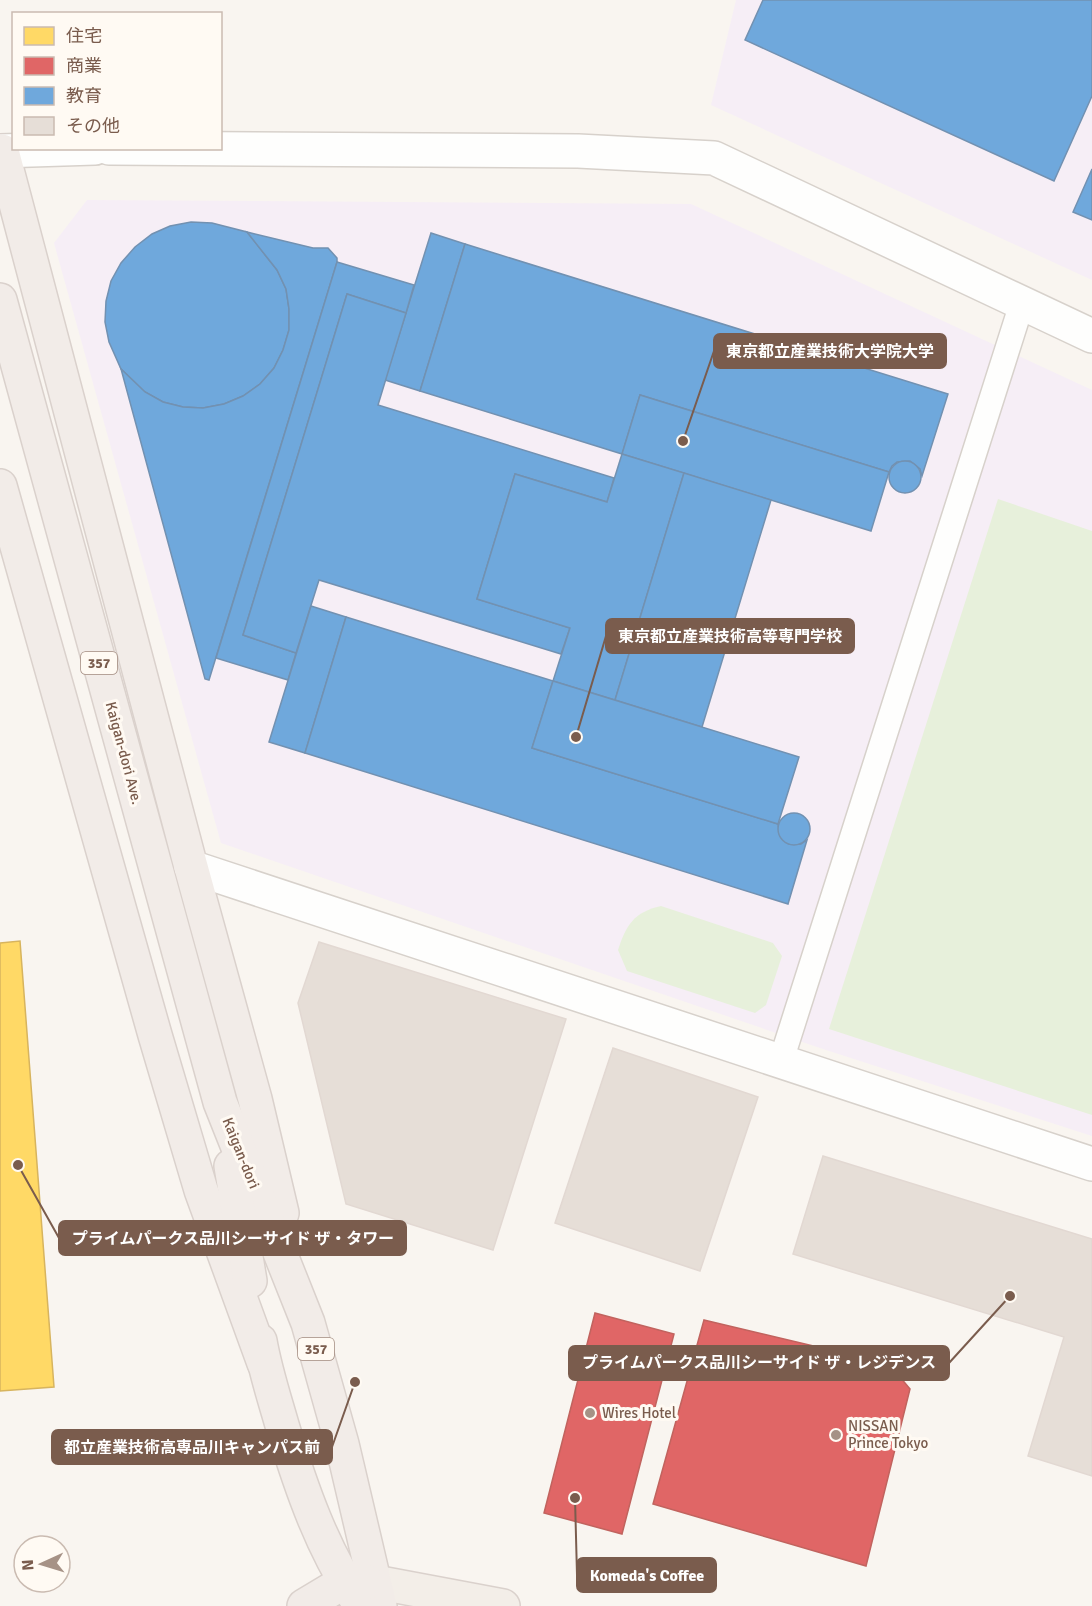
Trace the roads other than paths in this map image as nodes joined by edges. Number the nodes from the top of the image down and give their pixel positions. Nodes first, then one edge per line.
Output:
1 (222, 149) edge
2 (33, 150) edge
3 (1, 151) edge
4 (0, 300) edge
5 (1022, 303) junction
6 (1092, 336) edge
7 (0, 486) edge
8 (191, 867) junction
9 (780, 1061) junction
10 (220, 1102) junction
11 (1092, 1164) edge
12 (308, 1323) junction
13 (264, 1363) junction
14 (365, 1594) edge
15 (304, 1606) edge
16 (503, 1606) edge

1 - 5 street
2 - 3 street
3 - 8 highway
4 - 10 highway, Kaigan-dori Ave. / 357
5 - 6 street
5 - 9 lane
7 - 13 highway
8 - 9 street
8 - 12 highway
9 - 11 street
10 - 12 highway, Kaigan-dori / 357
10 - 13 highway, Kaigan-dori / 357
12 - 14 highway, Kaigan-dori / 357
13 - 14 highway, Kaigan-dori / 357
14 - 15 highway
14 - 16 main road

